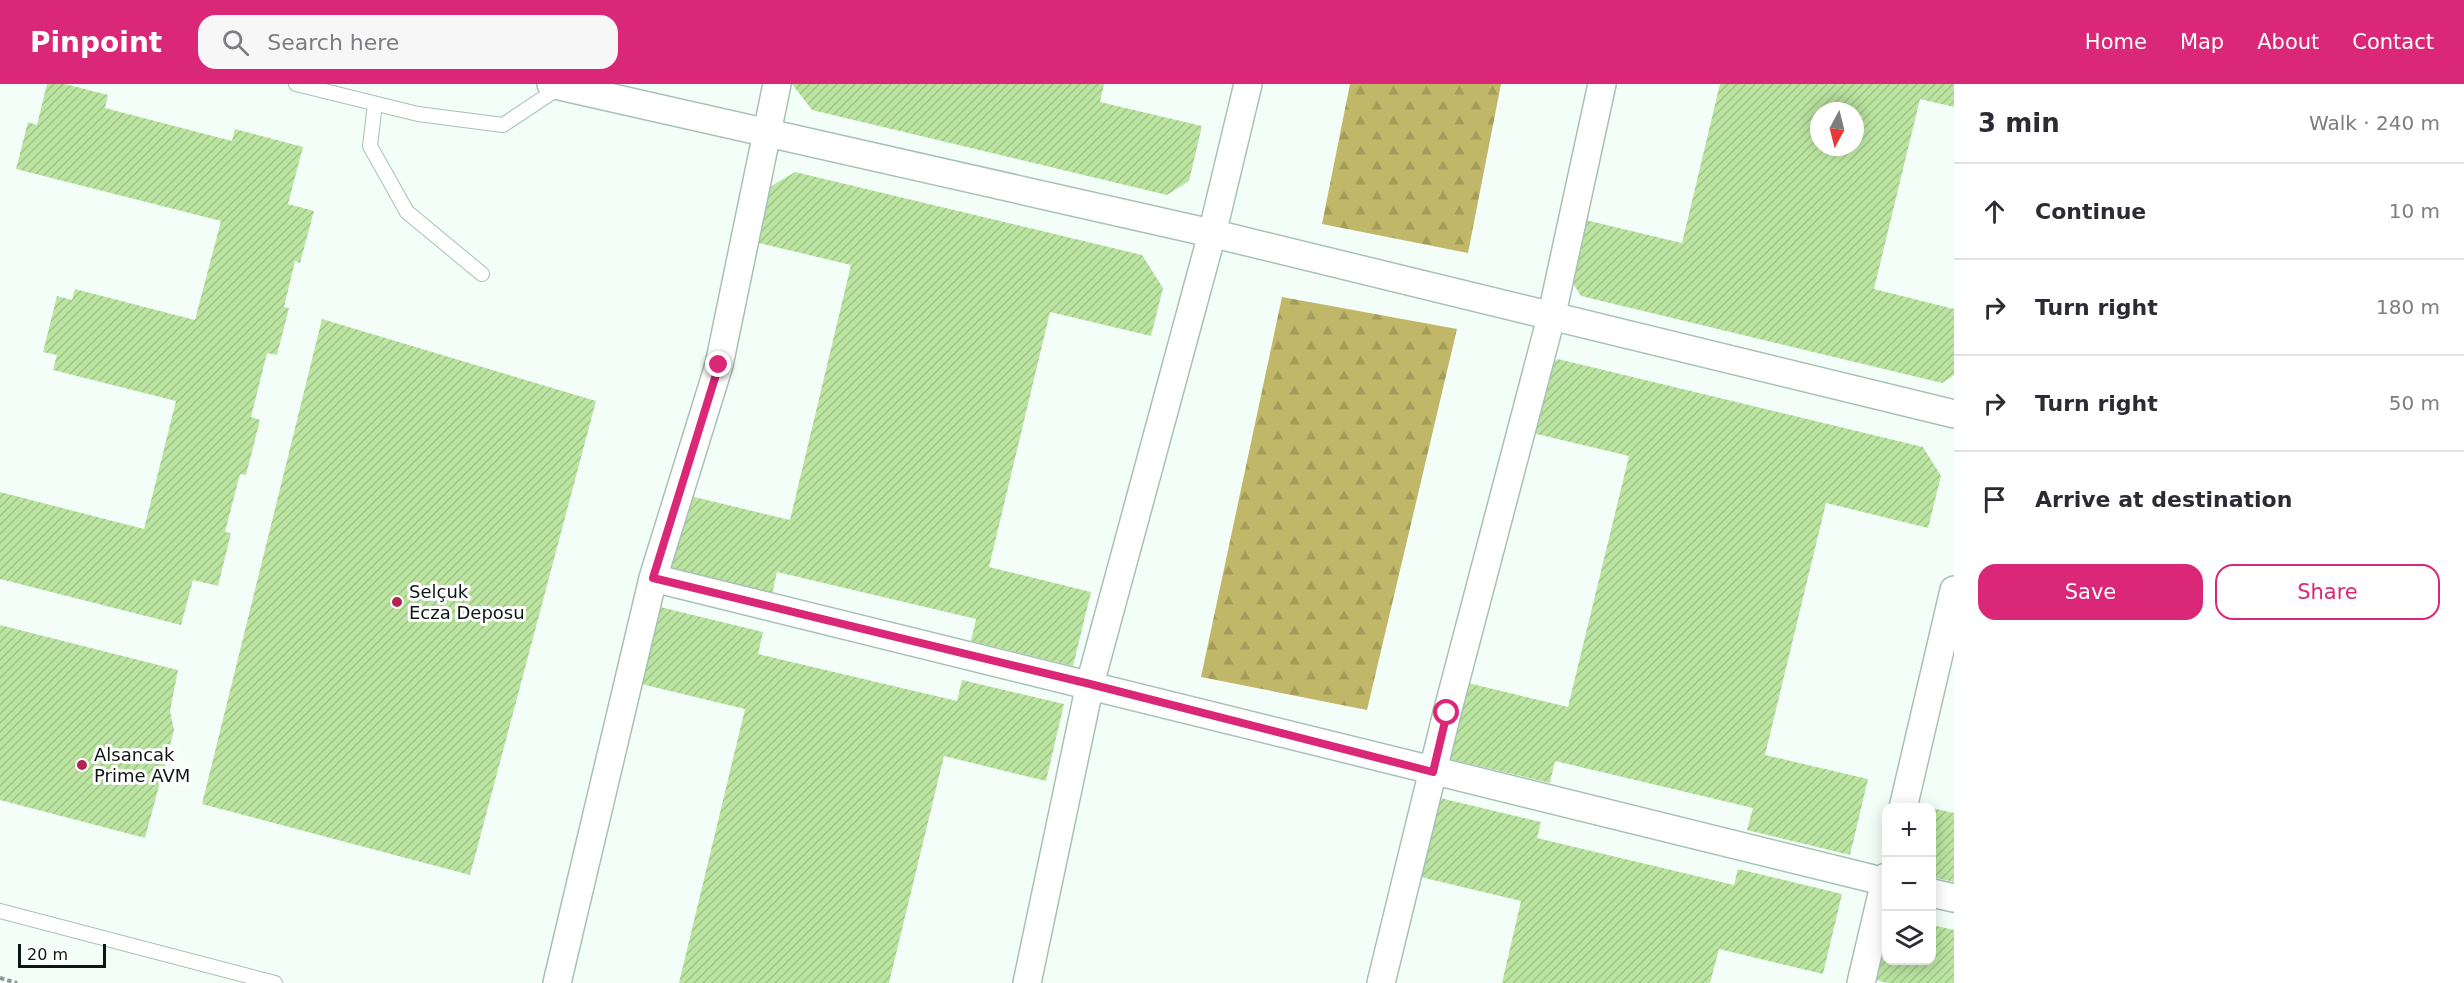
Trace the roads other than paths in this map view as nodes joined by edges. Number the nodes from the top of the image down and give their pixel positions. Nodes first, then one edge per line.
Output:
1 (296, 84) edge
2 (777, 84) edge
3 (1248, 84) edge
4 (1602, 84) edge
5 (556, 85) edge
6 (375, 104) junction
7 (765, 134) junction
8 (1212, 234) junction
9 (482, 274) dead end
10 (1552, 314) junction
11 (1954, 414) edge
12 (653, 578) junction
13 (1954, 590) edge
14 (1090, 684) junction
15 (1433, 772) junction
16 (1904, 803) edge
17 (1882, 879) edge
18 (1936, 894) edge
19 (1882, 896) edge
20 (1954, 898) edge
21 (0, 911) edge
22 (275, 983) edge
23 (557, 983) edge
24 (1027, 983) edge
25 (1381, 983) edge
26 (1861, 983) edge

1 - 6 lane
2 - 7 street
3 - 8 street
4 - 10 street
5 - 6 lane
5 - 7 street
6 - 9 lane
7 - 8 street
7 - 12 street
8 - 10 street
8 - 14 street
10 - 11 street
10 - 15 street
12 - 14 street
12 - 23 street
13 - 16 street
14 - 15 street
14 - 24 street
15 - 17 street
15 - 25 street
18 - 20 street
19 - 26 street
21 - 22 lane

